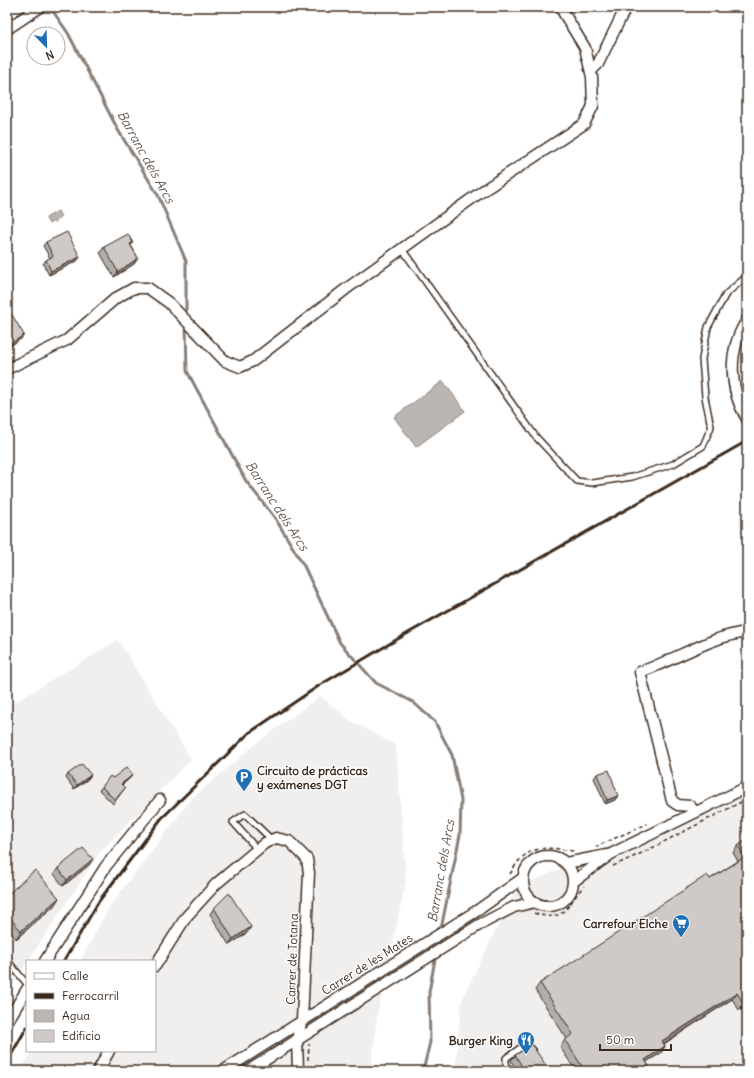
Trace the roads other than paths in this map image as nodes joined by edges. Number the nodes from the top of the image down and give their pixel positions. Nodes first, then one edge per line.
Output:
1 (40, 7) edge
2 (560, 7) edge
3 (626, 7) edge
4 (7, 29) edge
5 (591, 71) junction
6 (402, 249) junction
7 (747, 276) edge
8 (747, 320) edge
9 (7, 369) edge
10 (747, 419) edge
11 (747, 632) edge
12 (747, 787) edge
13 (160, 800) dead end
14 (695, 812) junction
15 (272, 840) junction
16 (257, 849) junction
17 (611, 854) junction
18 (566, 863) junction
19 (524, 878) junction
20 (574, 881) junction
21 (535, 902) junction
22 (7, 960) edge
23 (45, 960) edge
24 (156, 964) edge
25 (26, 983) edge
26 (26, 991) edge
27 (302, 1020) junction
28 (7, 1022) edge
29 (297, 1039) junction
30 (108, 1052) edge
31 (537, 1056) edge
32 (98, 1071) edge
33 (223, 1071) edge
34 (248, 1071) edge
35 (298, 1071) edge
36 (510, 1071) edge

1 - 4 street
2 - 5 street
3 - 5 street
5 - 6 street
6 - 7 lane
6 - 9 street
8 - 10 street
11 - 14 street
12 - 14 street
13 - 23 street
14 - 17 street
15 - 16 street
15 - 16 lane
15 - 27 street, Carrer de Totana
16 - 24 street
17 - 18 street
17 - 20 street
18 - 19 street
18 - 20 street
19 - 21 street
19 - 27 street, Carrer de les Mates
20 - 21 street
21 - 29 street
22 - 25 lane
26 - 28 street
27 - 29 street, Carrer de Totana
27 - 33 street, Carrer de les Mates
29 - 34 street
29 - 35 street, Carrer de Totana
30 - 32 street
31 - 36 lane

